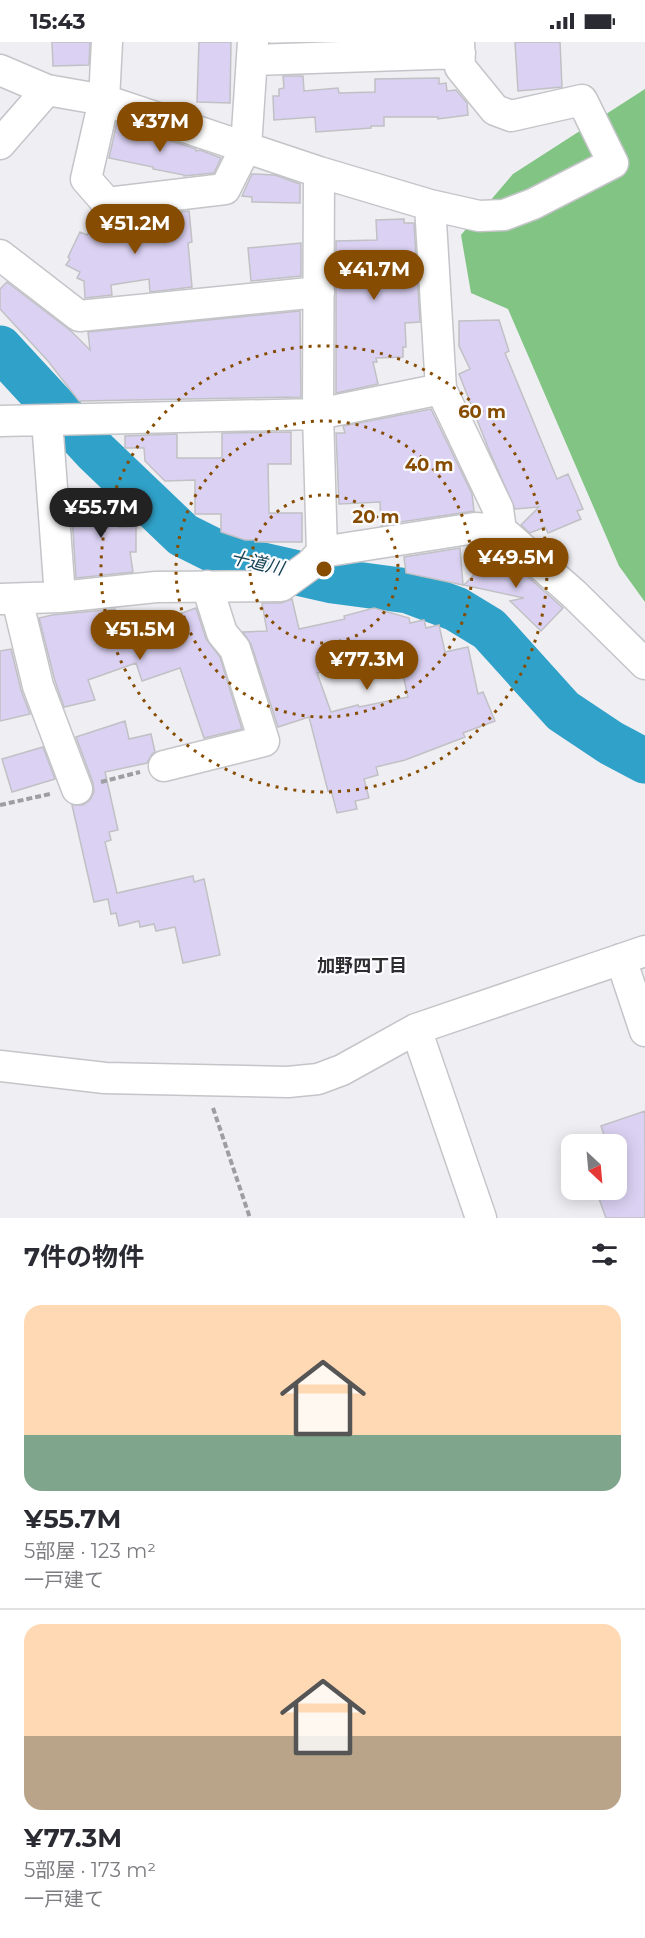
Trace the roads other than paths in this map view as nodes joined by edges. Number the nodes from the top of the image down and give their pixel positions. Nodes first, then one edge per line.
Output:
1 (107, 42) edge
2 (459, 48) edge
3 (253, 51) edge
4 (0, 70) edge
5 (47, 90) junction
6 (104, 100) junction
7 (0, 144) edge
8 (246, 147) junction
9 (319, 171) junction
10 (430, 205) junction
11 (0, 255) edge
12 (319, 292) junction
13 (441, 389) junction
14 (318, 414) junction
15 (47, 420) junction
16 (0, 421) edge
17 (501, 530) junction
18 (316, 559) junction
19 (207, 586) junction
20 (60, 597) junction
21 (8, 599) edge
22 (645, 664) edge
23 (164, 766) dead end
24 (77, 789) dead end
25 (633, 955) edge
26 (416, 1029) junction
27 (645, 1031) edge
28 (0, 1066) edge
29 (481, 1218) edge

1 - 6 street
2 - 3 street
2 - 10 street
3 - 8 street
4 - 5 street
5 - 6 street
5 - 7 street
6 - 8 street
6 - 8 street
8 - 9 street
9 - 10 street
9 - 12 street
10 - 13 street
11 - 12 street
12 - 14 street
13 - 14 street
13 - 17 street
14 - 15 street
14 - 18 street
15 - 16 street
15 - 20 street
17 - 18 street
17 - 22 street
18 - 19 street
19 - 20 street
19 - 23 street
20 - 21 street
21 - 24 street
25 - 26 street
25 - 27 street
26 - 28 street
26 - 29 street

